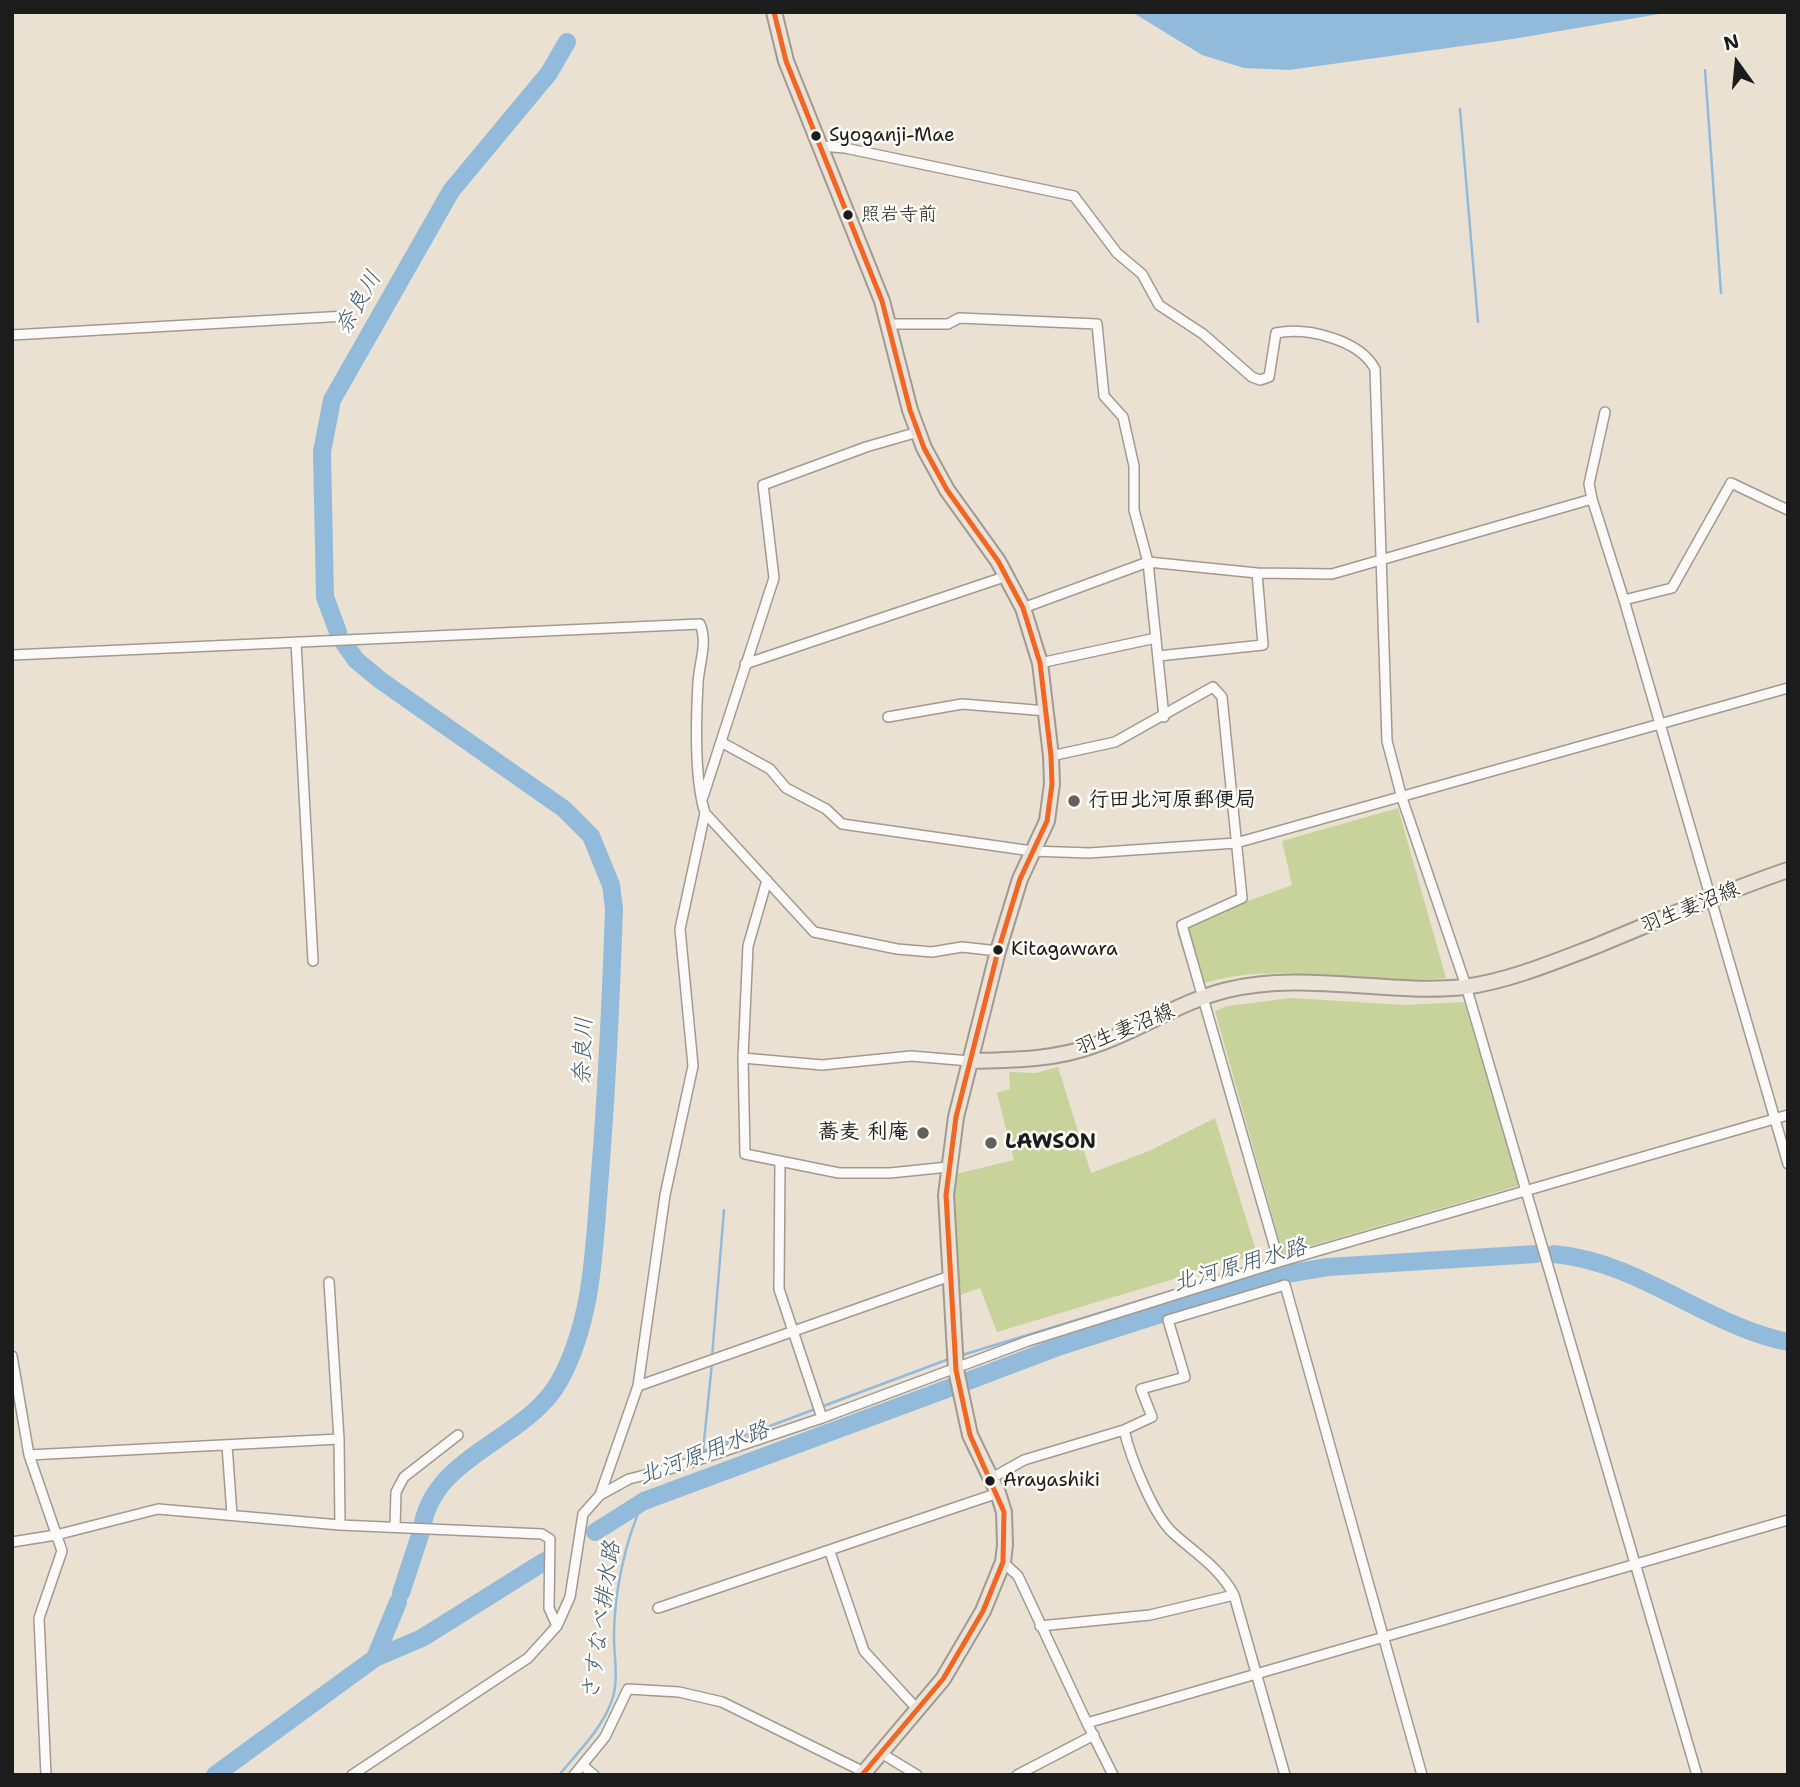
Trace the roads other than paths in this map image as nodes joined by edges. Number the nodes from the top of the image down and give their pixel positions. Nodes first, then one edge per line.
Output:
1 (774, 12) edge
2 (820, 146) junction
3 (346, 316) dead end
4 (888, 324) junction
5 (12, 335) edge
6 (1605, 412) dead end
7 (918, 432) junction
8 (1592, 499) junction
9 (1788, 510) edge
10 (1381, 561) junction
11 (1148, 562) junction
12 (1257, 573) junction
13 (1007, 576) junction
14 (1624, 600) junction
15 (1023, 608) junction
16 (1156, 638) junction
17 (296, 642) junction
18 (12, 655) edge
19 (1158, 656) junction
20 (1040, 663) junction
21 (745, 664) junction
22 (1788, 688) edge
23 (1047, 712) junction
24 (888, 717) dead end
25 (1164, 717) junction
26 (1660, 725) junction
27 (721, 742) junction
28 (1051, 755) junction
29 (1402, 798) junction
30 (702, 802) junction
31 (705, 813) junction
32 (1236, 843) junction
33 (1032, 851) junction
34 (1788, 870) edge
35 (767, 880) junction
36 (1711, 900) junction
37 (998, 951) junction
38 (313, 961) dead end
39 (1466, 986) junction
40 (1201, 998) junction
41 (743, 1058) junction
42 (970, 1061) junction
43 (1788, 1115) edge
44 (1775, 1119) junction
45 (780, 1162) junction
46 (1788, 1164) edge
47 (948, 1167) junction
48 (1526, 1191) junction
49 (1279, 1262) junction
50 (950, 1276) junction
51 (329, 1282) dead end
52 (792, 1332) junction
53 (12, 1356) edge
54 (956, 1372) junction
55 (638, 1386) junction
56 (822, 1418) junction
57 (1124, 1430) junction
58 (458, 1435) dead end
59 (339, 1439) junction
60 (227, 1445) junction
61 (29, 1455) junction
62 (992, 1478) junction
63 (998, 1493) junction
64 (600, 1495) junction
65 (233, 1515) junction
66 (1788, 1520) edge
67 (340, 1525) junction
68 (399, 1527) junction
69 (56, 1535) junction
70 (12, 1542) edge
71 (830, 1552) junction
72 (1003, 1562) junction
73 (1634, 1565) junction
74 (1234, 1595) junction
75 (658, 1608) dead end
76 (557, 1626) junction
77 (1040, 1626) junction
78 (1382, 1638) junction
79 (1256, 1673) junction
80 (918, 1710) junction
81 (1087, 1723) junction
82 (1094, 1735) junction
83 (881, 1753) junction
84 (582, 1765) junction
85 (863, 1773) edge
86 (46, 1775) edge
87 (352, 1775) edge
88 (574, 1775) edge
89 (594, 1775) edge
90 (917, 1775) edge
91 (1017, 1775) edge
92 (1113, 1775) edge
93 (1285, 1775) edge
94 (1422, 1775) edge
95 (1696, 1775) edge

1 - 2 main road
2 - 4 main road
2 - 10 street
3 - 5 street
4 - 7 main road
4 - 11 street
6 - 8 street
7 - 13 main road
7 - 21 street
8 - 10 street
8 - 14 street
9 - 14 street
10 - 12 street
10 - 29 street
11 - 12 street
11 - 15 street
11 - 16 street
12 - 19 street
13 - 15 main road
13 - 21 street
14 - 26 street
15 - 20 main road
16 - 19 street
16 - 20 street
17 - 18 street
17 - 30 street
17 - 38 street
19 - 25 street
20 - 23 main road
21 - 27 street
22 - 26 street
23 - 24 street
23 - 28 main road
25 - 28 street
25 - 32 street
26 - 29 street
26 - 36 street
27 - 30 street
27 - 33 street
28 - 33 main road
29 - 32 street
29 - 39 street
30 - 31 street
31 - 35 street
31 - 55 street
32 - 33 street
32 - 40 street
33 - 37 main road
34 - 36 main road, 羽生妻沼線
35 - 37 street
35 - 41 street
36 - 39 main road, 羽生妻沼線
36 - 44 street
37 - 42 main road
39 - 40 main road, 羽生妻沼線
39 - 48 street
40 - 42 main road, 羽生妻沼線
40 - 49 street
41 - 42 street
41 - 45 street
42 - 47 main road
43 - 44 street
44 - 46 street
44 - 48 street
45 - 47 street
45 - 52 street
47 - 50 main road
48 - 49 street
48 - 73 street
49 - 54 street
50 - 52 street
50 - 54 main road
51 - 59 street
52 - 55 street
52 - 56 street
53 - 61 street
54 - 56 street
54 - 62 main road
55 - 64 street
56 - 64 street
57 - 62 street
57 - 74 street
57 - 78 street
58 - 68 street
59 - 60 street
59 - 67 street
60 - 61 street
60 - 65 street
61 - 69 street
62 - 63 main road
63 - 71 street
63 - 72 main road
64 - 76 street
65 - 67 street
65 - 69 street
66 - 73 street
67 - 68 street
68 - 76 street
69 - 70 street
69 - 86 street
71 - 75 street
71 - 80 street
72 - 77 street
72 - 80 main road
73 - 78 street
73 - 95 street
74 - 77 street
74 - 79 street
76 - 87 street
77 - 81 street
78 - 79 street
78 - 94 street
79 - 81 street
79 - 93 street
80 - 83 main road
81 - 82 street
82 - 91 street
82 - 92 street
83 - 85 main road
83 - 90 street
84 - 85 street
84 - 88 street
84 - 89 street

